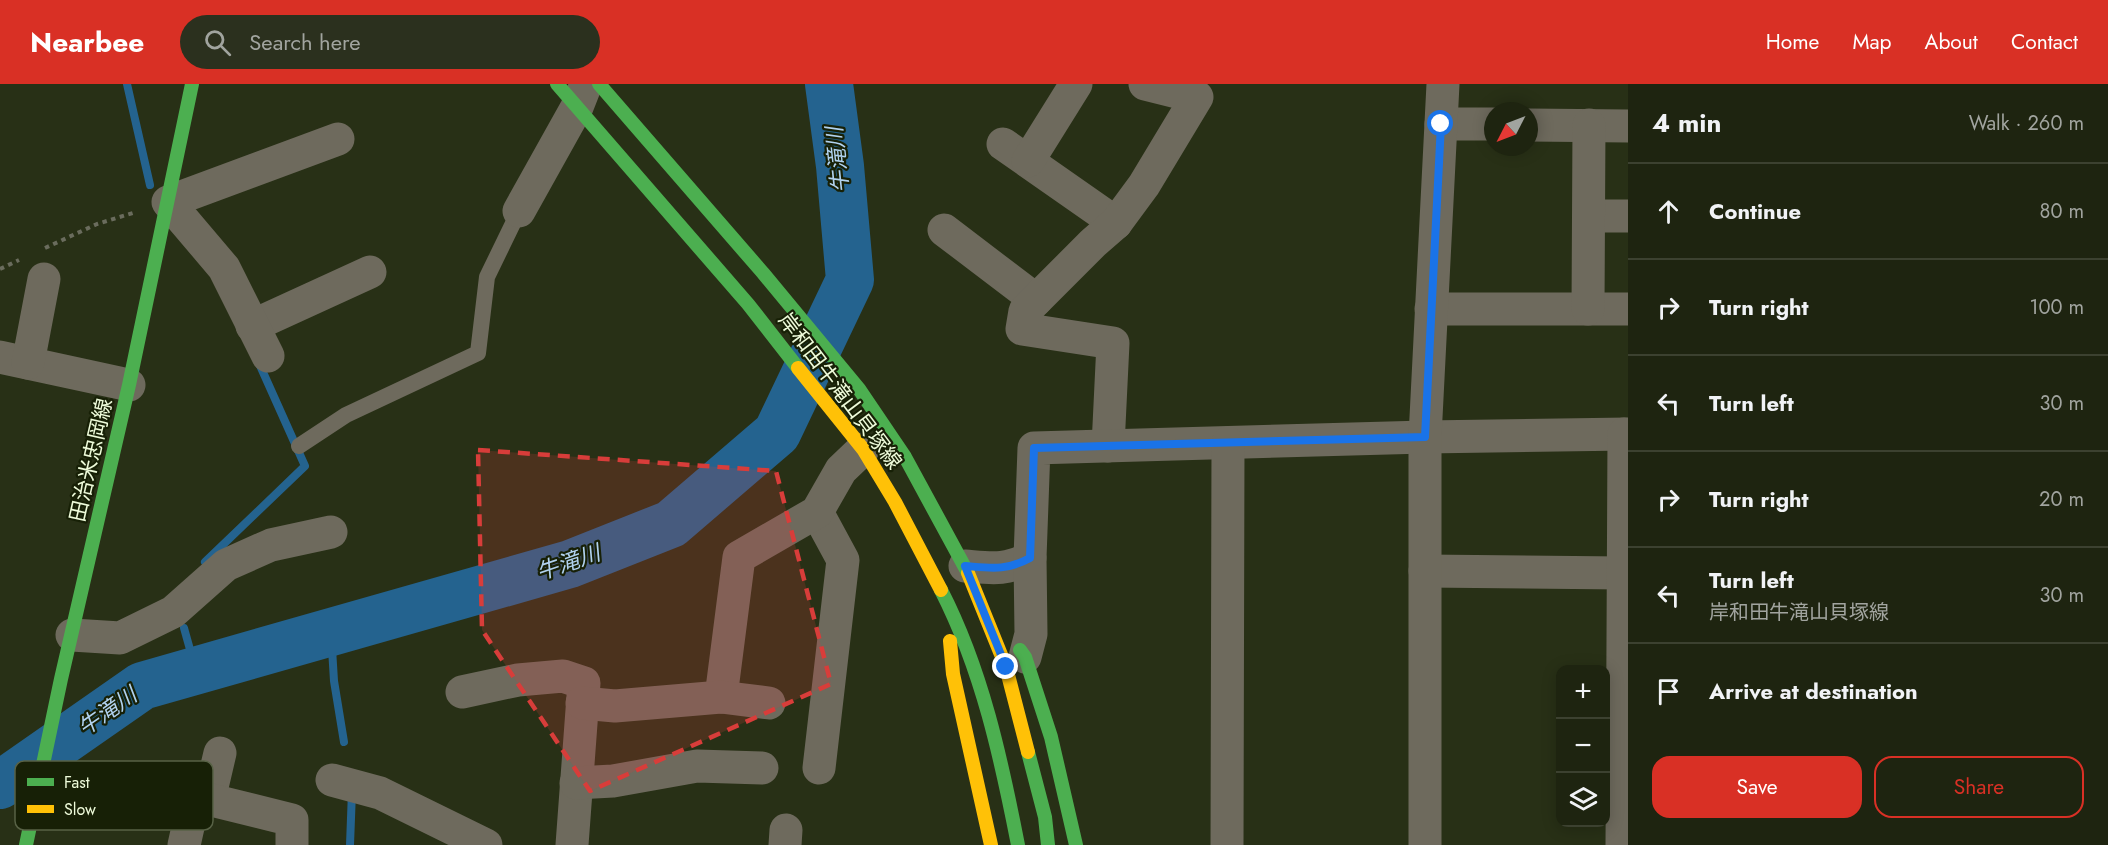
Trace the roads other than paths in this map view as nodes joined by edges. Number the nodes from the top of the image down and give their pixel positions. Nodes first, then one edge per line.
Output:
1 (192, 84) edge
2 (1076, 84) edge
3 (1145, 84) edge
4 (1443, 84) edge
5 (580, 90) edge
6 (1441, 124) junction
7 (1484, 124) edge
8 (1538, 124) edge
9 (1589, 125) junction
10 (1628, 126) edge
11 (338, 139) dead end
12 (168, 202) junction
13 (519, 211) joint
14 (1589, 216) junction
15 (1628, 216) edge
16 (1116, 223) junction
17 (944, 230) dead end
18 (36, 262) road end
19 (370, 272) dead end
20 (1036, 300) junction
21 (1431, 309) junction
22 (1588, 309) junction
23 (1628, 309) edge
24 (252, 326) junction
25 (268, 356) dead end
26 (14, 360) edge
27 (129, 385) junction
28 (1626, 434) edge
29 (1425, 437) junction
30 (1228, 443) junction
31 (299, 446) dead end
32 (1108, 446) junction
33 (863, 449) junction
34 (817, 512) junction
35 (331, 532) dead end
36 (1030, 558) junction
37 (1425, 571) junction
38 (1623, 573) junction
39 (970, 578) junction
40 (946, 600) junction
41 (72, 635) junction
42 (1013, 641) junction
43 (462, 692) dead end
44 (721, 697) junction
45 (582, 703) junction
46 (769, 703) dead end
47 (220, 753) dead end
48 (44, 761) edge
49 (762, 768) dead end
50 (819, 768) dead end
51 (332, 780) dead end
52 (213, 783) edge
53 (576, 783) junction
54 (213, 801) edge
55 (29, 830) edge
56 (187, 830) edge
57 (26, 845) edge
58 (184, 845) edge
59 (292, 845) edge
60 (486, 845) edge
61 (572, 845) edge
62 (991, 845) edge
63 (1018, 845) edge
64 (1048, 845) edge
65 (1076, 845) edge
66 (1227, 845) edge
67 (1425, 845) edge
68 (1622, 845) edge

1 - 12 main road, 田治米忠岡線
2 - 16 street
3 - 16 street
4 - 6 street
5 - 13 street
5 - 33 main road, 岸和田牛滝山貝塚線
5 - 39 main road, 岸和田牛滝山貝塚線
6 - 7 street
6 - 21 street
8 - 9 street
9 - 10 street
9 - 14 street
11 - 12 street
12 - 24 street
12 - 27 main road, 田治米忠岡線
13 - 31 lane
14 - 15 street
14 - 22 street
16 - 20 street
17 - 20 street
18 - 26 street
19 - 24 street
20 - 32 street
21 - 22 street
21 - 29 street
22 - 23 street
24 - 25 street
26 - 27 street
27 - 41 main road, 田治米忠岡線
28 - 29 street
28 - 38 street
29 - 30 street
29 - 37 street
30 - 32 street
30 - 66 street
32 - 36 street
33 - 34 street
33 - 40 main road, 岸和田牛滝山貝塚線
34 - 44 street
34 - 50 street
35 - 41 street
36 - 39 street
36 - 42 street
37 - 38 street
37 - 67 street
38 - 68 street
39 - 42 main road
39 - 64 main road, 岸和田牛滝山貝塚線
40 - 62 main road
40 - 63 main road, 岸和田牛滝山貝塚線
41 - 48 main road, 田治米忠岡線
42 - 65 main road
43 - 45 street
44 - 45 street
44 - 46 street
45 - 53 street
47 - 52 street
49 - 53 street
51 - 60 street
53 - 61 street
54 - 59 street
55 - 57 main road, 田治米忠岡線
56 - 58 street

